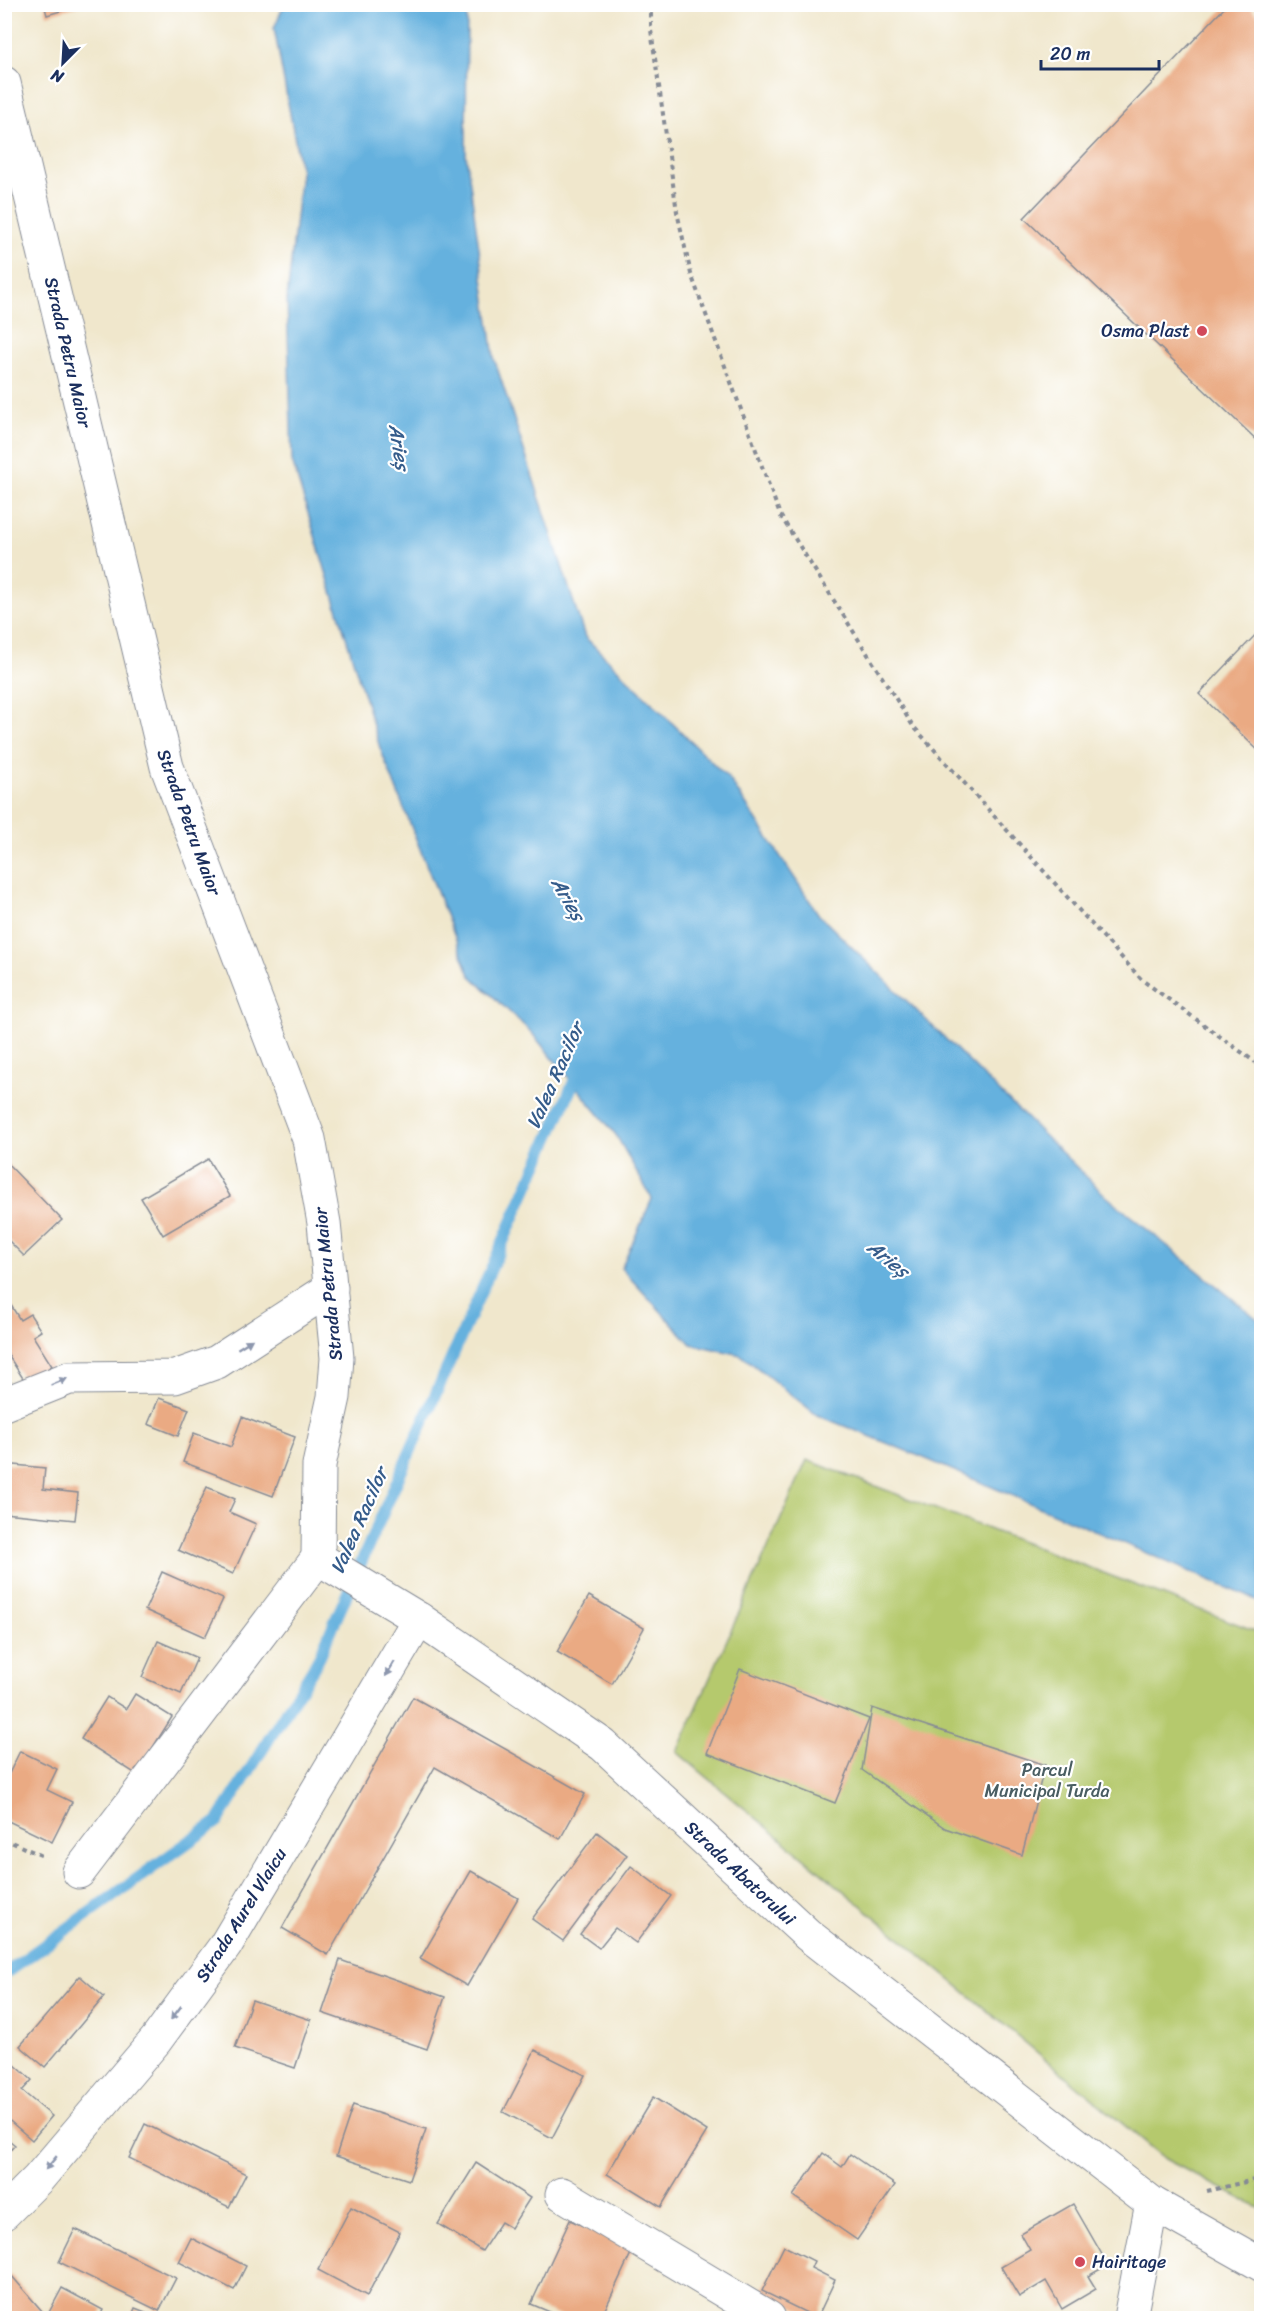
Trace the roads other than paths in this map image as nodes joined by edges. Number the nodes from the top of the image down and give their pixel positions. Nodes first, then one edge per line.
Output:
1 (4, 83) edge
2 (331, 1288) junction
3 (4, 1404) edge
4 (318, 1558) junction
5 (419, 1619) junction
6 (79, 1872) road end
7 (562, 2194) dead end
8 (1152, 2203) junction
9 (4, 2213) edge
10 (1262, 2265) edge
11 (769, 2319) edge
12 (1130, 2319) edge

1 - 2 street, Strada Petru Maior
3 -> 2 street
2 - 4 street, Strada Petru Maior
4 - 5 street, Strada Abatorului
4 - 6 street
5 - 8 street, Strada Abatorului
5 -> 9 street, Strada Aurel Vlaicu
7 - 11 street
8 - 10 street, Strada Abatorului
8 - 12 street

